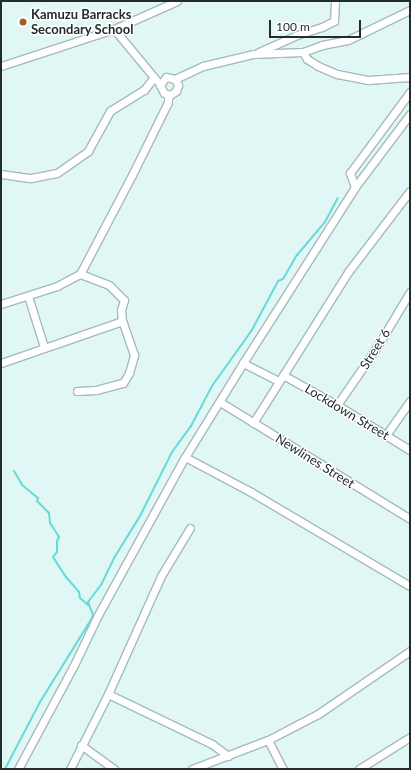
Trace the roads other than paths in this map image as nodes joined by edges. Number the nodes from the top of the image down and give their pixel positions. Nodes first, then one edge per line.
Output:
1 (177, 1) edge
2 (335, 1) edge
3 (410, 10) edge
4 (114, 29) junction
5 (303, 52) junction
6 (253, 54) junction
7 (1, 66) edge
8 (154, 77) junction
9 (410, 77) edge
10 (175, 79) junction
11 (160, 85) junction
12 (410, 92) edge
13 (168, 95) junction
14 (410, 114) edge
15 (1, 174) edge
16 (356, 187) junction
17 (410, 191) edge
18 (80, 274) junction
19 (410, 292) edge
20 (28, 296) junction
21 (1, 304) edge
22 (122, 321) junction
23 (44, 347) junction
24 (1, 363) edge
25 (242, 363) junction
26 (283, 374) junction
27 (278, 381) junction
28 (77, 391) dead end
29 (410, 401) edge
30 (220, 402) junction
31 (337, 405) junction
32 (253, 423) junction
33 (386, 435) junction
34 (410, 450) edge
35 (185, 457) junction
36 (410, 519) edge
37 (190, 528) dead end
38 (410, 586) edge
39 (410, 651) edge
40 (108, 694) junction
41 (410, 737) edge
42 (268, 740) junction
43 (81, 745) junction
44 (228, 756) junction
45 (18, 769) edge
46 (70, 769) edge
47 (114, 769) edge
48 (192, 769) edge
49 (283, 769) edge
50 (359, 769) edge

1 - 4 street
2 - 6 street
3 - 5 street
4 - 7 street
4 - 8 street
5 - 6 street
5 - 9 street
6 - 10 street
8 - 11 street
8 - 15 street
10 - 11 street
10 - 13 street
11 - 13 street
12 - 16 street
13 - 18 street
14 - 16 street
16 - 25 street
17 - 26 street
18 - 20 street
18 - 22 street
19 - 31 street, Street 6
20 - 21 street
20 - 23 street
22 - 23 street
22 - 28 street
23 - 24 street
25 - 27 street
25 - 30 street
26 - 27 street
26 - 31 street, Lockdown Street
27 - 32 street
29 - 33 street
30 - 32 street, Newlines Street
30 - 35 street
31 - 33 street, Lockdown Street
32 - 36 street, Newlines Street
33 - 34 street, Lockdown Street
35 - 38 street
35 - 45 street
37 - 40 street
39 - 42 street
40 - 43 street
40 - 44 street
41 - 50 street
42 - 44 street
42 - 49 street
43 - 46 street
43 - 47 street
44 - 48 street

